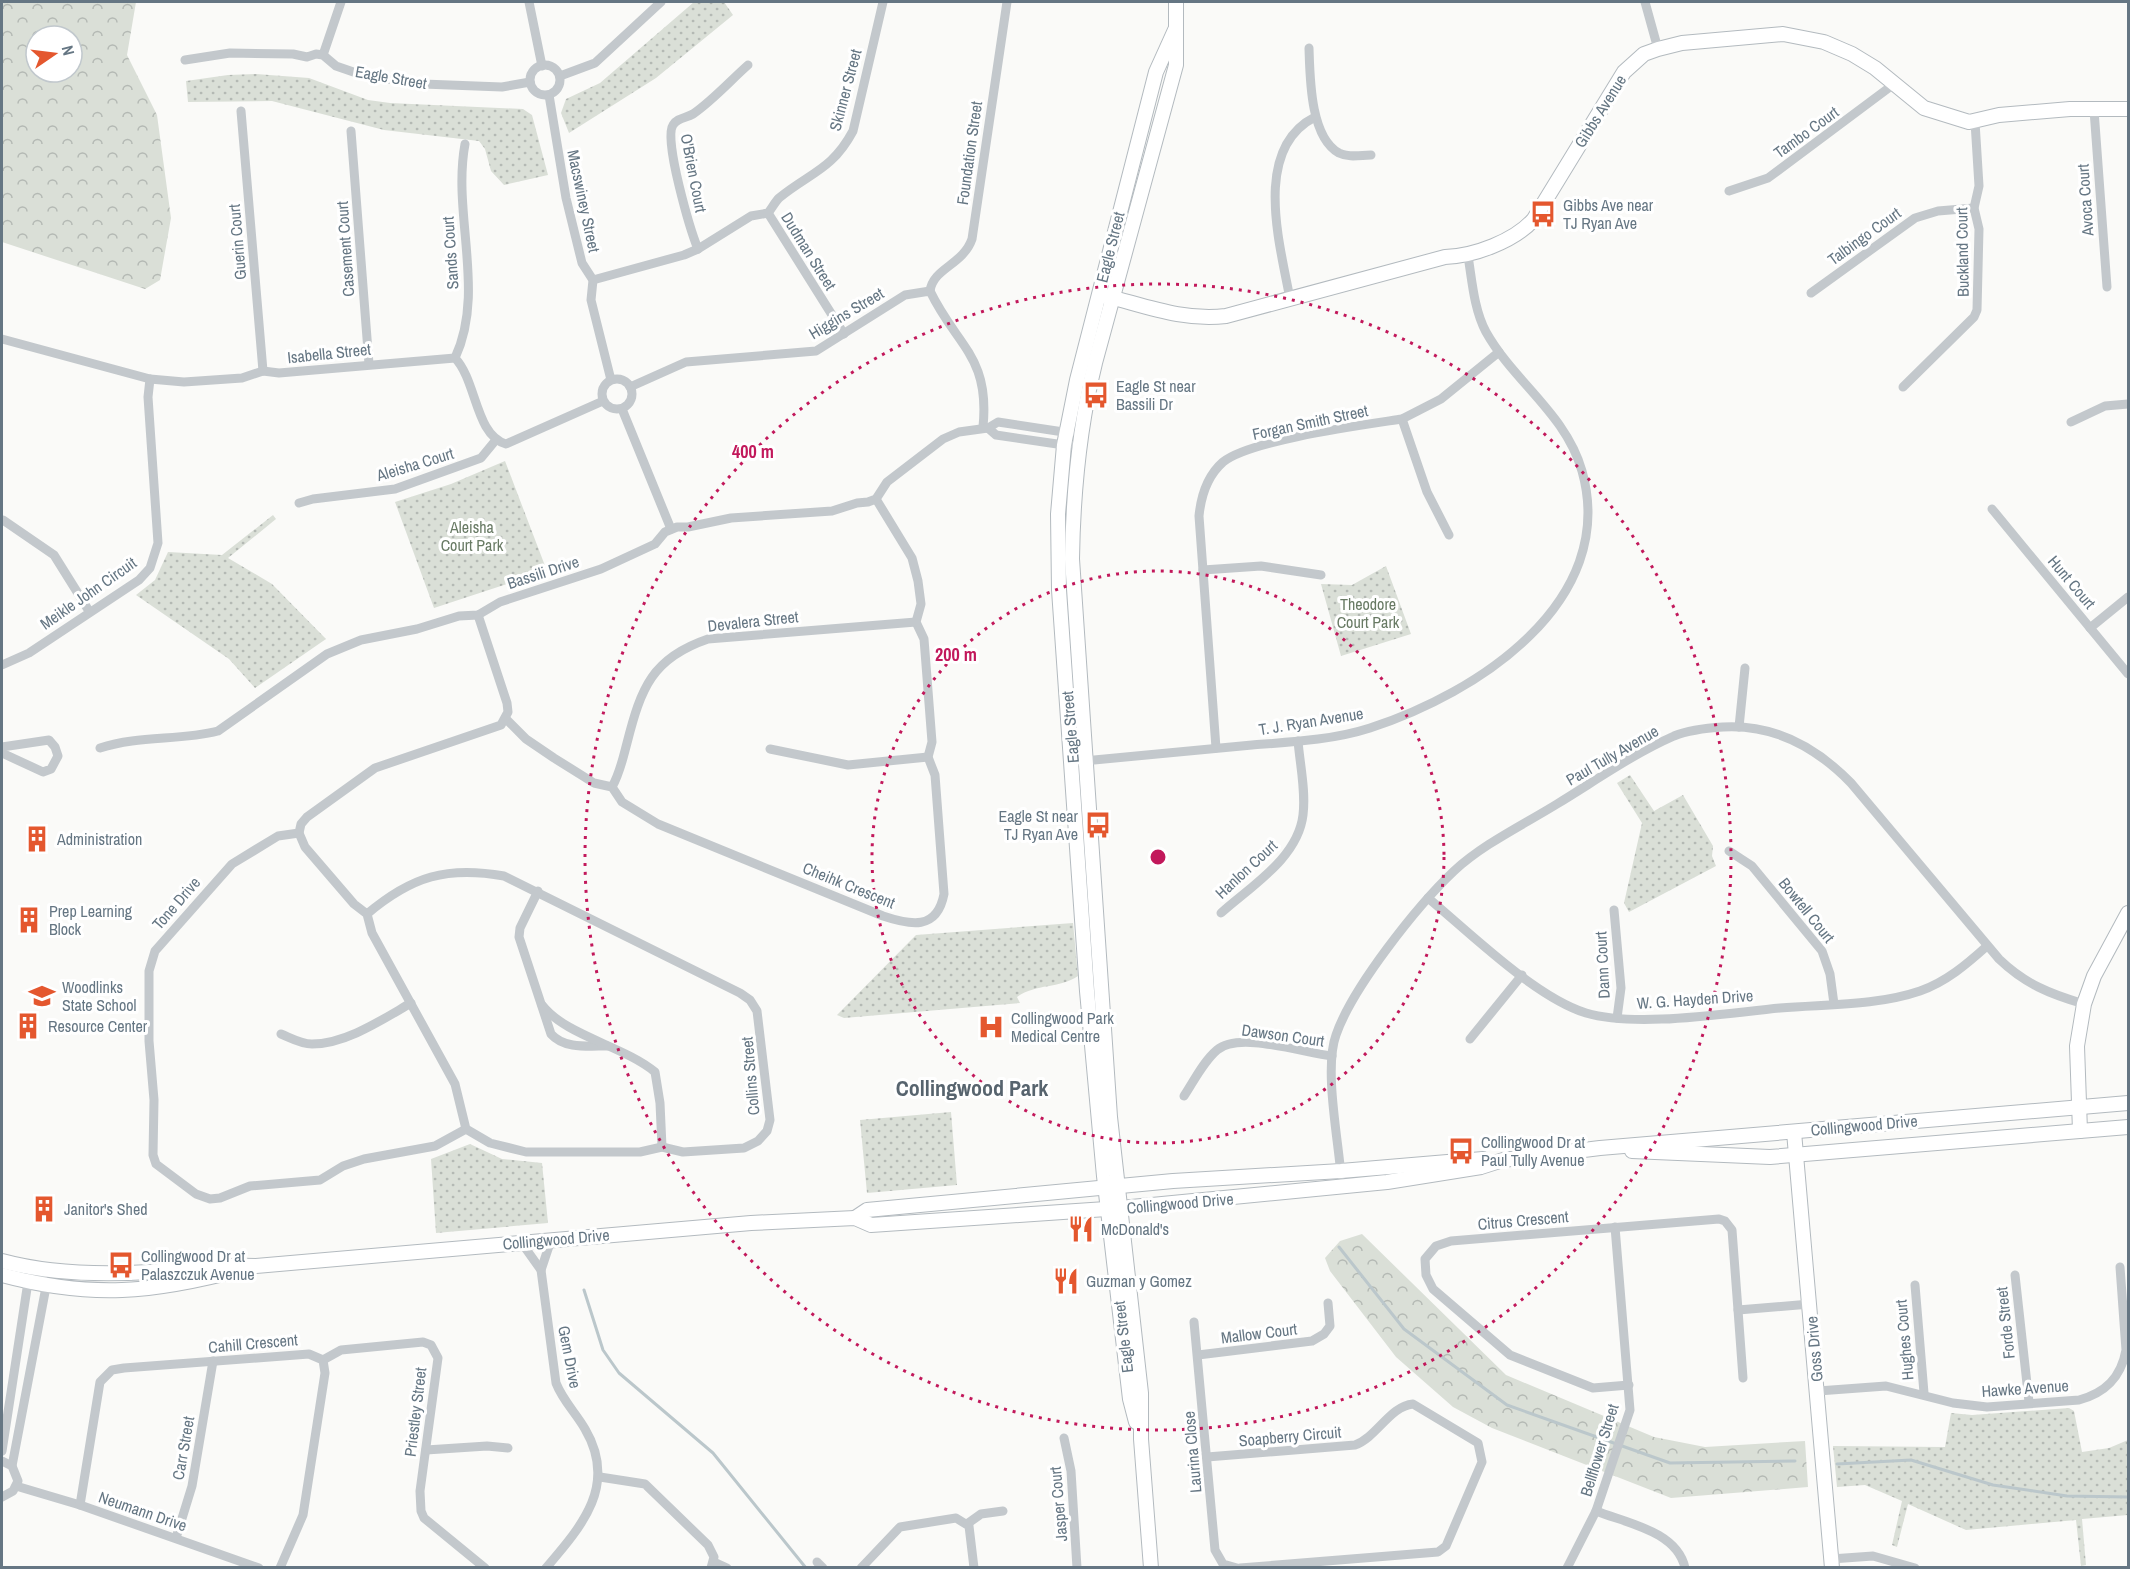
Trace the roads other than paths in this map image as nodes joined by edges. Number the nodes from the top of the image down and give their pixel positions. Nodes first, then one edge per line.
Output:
1 (340, 2) edge
2 (529, 2) edge
3 (661, 2) edge
4 (882, 2) edge
5 (1007, 2) edge
6 (1176, 2) edge
7 (1645, 2) edge
8 (1176, 28) junction
9 (1309, 48) dead end
10 (1658, 49) junction
11 (323, 55) junction
12 (185, 60) dead end
13 (748, 65) dead end
14 (542, 66) junction
15 (560, 76) junction
16 (530, 82) junction
17 (1894, 84) junction
18 (549, 95) junction
19 (2128, 109) edge
20 (2094, 110) junction
21 (241, 111) dead end
22 (1315, 117) junction
23 (1975, 122) junction
24 (351, 132) dead end
25 (465, 144) dead end
26 (1371, 155) dead end
27 (1729, 191) dead end
28 (1974, 208) junction
29 (768, 213) junction
30 (698, 249) junction
31 (1468, 256) junction
32 (593, 280) junction
33 (2107, 287) dead end
34 (930, 291) junction
35 (1811, 293) dead end
36 (1098, 294) junction
37 (1113, 298) junction
38 (1290, 299) junction
39 (844, 334) junction
40 (2, 339) edge
41 (1499, 352) junction
42 (455, 358) junction
43 (369, 364) junction
44 (263, 370) junction
45 (150, 379) junction
46 (611, 380) junction
47 (630, 387) junction
48 (1903, 387) dead end
49 (603, 401) junction
50 (2128, 404) edge
51 (622, 409) junction
52 (1402, 418) junction
53 (2071, 422) dead end
54 (985, 428) junction
55 (1066, 430) junction
56 (1080, 439) junction
57 (495, 441) junction
58 (1064, 445) junction
59 (876, 499) junction
60 (299, 503) dead end
61 (1992, 509) dead end
62 (3, 520) dead end
63 (671, 529) junction
64 (1449, 535) dead end
65 (1203, 570) junction
66 (1321, 575) dead end
67 (2128, 597) edge
68 (89, 612) junction
69 (478, 615) junction
70 (916, 622) junction
71 (2090, 628) junction
72 (2, 665) edge
73 (1745, 668) dead end
74 (2128, 674) edge
75 (506, 718) junction
76 (1739, 727) junction
77 (1298, 741) junction
78 (2, 747) edge
79 (100, 748) dead end
80 (770, 748) dead end
81 (1216, 748) junction
82 (2, 753) edge
83 (928, 757) junction
84 (1079, 761) junction
85 (612, 787) junction
86 (299, 833) junction
87 (1729, 850) dead end
88 (538, 891) junction
89 (1428, 898) junction
90 (1614, 910) dead end
91 (1221, 913) dead end
92 (2128, 913) edge
93 (368, 914) junction
94 (1987, 946) junction
95 (1522, 975) junction
96 (411, 1003) junction
97 (542, 1004) junction
98 (1834, 1004) junction
99 (2084, 1004) junction
100 (1617, 1018) junction
101 (281, 1034) dead end
102 (1470, 1039) dead end
103 (607, 1046) junction
104 (1332, 1056) junction
105 (1185, 1096) dead end
106 (2128, 1102) edge
107 (2083, 1105) junction
108 (2128, 1127) edge
109 (466, 1129) junction
110 (2085, 1130) junction
111 (1794, 1131) junction
112 (662, 1147) junction
113 (1600, 1148) junction
114 (1797, 1155) junction
115 (1503, 1160) junction
116 (1341, 1171) junction
117 (1342, 1186) junction
118 (1111, 1188) junction
119 (1115, 1209) junction
120 (855, 1218) junction
121 (1615, 1227) junction
122 (550, 1240) junction
123 (521, 1242) junction
124 (2, 1261) edge
125 (256, 1266) junction
126 (2120, 1267) dead end
127 (39, 1270) junction
128 (541, 1270) junction
129 (2, 1275) edge
130 (2015, 1275) dead end
131 (28, 1282) junction
132 (1915, 1285) dead end
133 (46, 1287) junction
134 (1328, 1303) dead end
135 (1810, 1304) junction
136 (1738, 1310) junction
137 (1194, 1322) dead end
138 (1198, 1355) junction
139 (323, 1360) junction
140 (213, 1361) junction
141 (1743, 1378) dead end
142 (1629, 1385) junction
143 (1818, 1391) junction
144 (1924, 1393) junction
145 (2029, 1402) junction
146 (1064, 1438) dead end
147 (508, 1448) dead end
148 (426, 1450) junction
149 (2, 1451) edge
150 (1207, 1457) junction
151 (2, 1461) edge
152 (12, 1466) junction
153 (600, 1477) junction
154 (16, 1486) junction
155 (2, 1497) edge
156 (80, 1505) junction
157 (1003, 1511) dead end
158 (1596, 1511) junction
159 (967, 1524) junction
160 (176, 1538) junction
161 (1832, 1563) edge
162 (1330, 1564) edge
163 (713, 1565) edge
164 (259, 1568) edge
165 (280, 1568) edge
166 (485, 1568) edge
167 (546, 1568) edge
168 (727, 1568) edge
169 (861, 1568) edge
170 (974, 1568) edge
171 (1077, 1568) edge
172 (1151, 1568) edge
173 (1238, 1568) edge
174 (1568, 1568) edge
175 (1685, 1568) edge
176 (1915, 1568) edge

1 - 11 street
2 - 14 street
3 - 15 street
4 - 29 street, Skinner Street
5 - 34 street, Foundation Street
6 - 8 street, Eagle Street
7 - 10 street
8 - 36 street, Eagle Street
8 - 37 street, Eagle Street
9 - 22 street
10 - 17 street, Gibbs Avenue
10 - 31 street, Gibbs Avenue
11 - 12 street, Eagle Street
11 - 16 street, Eagle Street
13 - 30 street, O'Brien Court
14 - 15 street
14 - 16 street
15 - 18 street
16 - 18 street
17 - 23 street, Gibbs Avenue
17 - 27 street, Tambo Court
18 - 32 street, Macswiney Street
19 - 20 street, Gibbs Avenue
20 - 23 street, Gibbs Avenue
20 - 33 street, Avoca Court
21 - 44 street, Guerin Court
22 - 26 street
22 - 38 street
23 - 28 street, Buckland Court
24 - 43 street, Casement Court
25 - 42 street, Sands Court
28 - 35 street, Talbingo Court
28 - 48 street, Buckland Court
29 - 30 street, Skinner Street
29 - 39 street, Dudman Street
30 - 32 street, Skinner Street
31 - 38 street, Gibbs Avenue
31 - 41 street, T. J. Ryan Avenue
32 - 46 street, Macswiney Street
34 - 39 street, Higgins Street
34 - 54 street
36 - 37 street, Gibbs Avenue
36 - 55 street, Eagle Street
37 - 38 street, Gibbs Avenue
37 - 56 street, Eagle Street
39 - 47 street, Higgins Street
40 - 45 street, Isabella Street
41 - 52 street, Forgan Smith Street
41 - 77 street, T. J. Ryan Avenue
42 - 43 street, Isabella Street
42 - 57 street
43 - 44 street, Isabella Street
44 - 45 street, Isabella Street
45 - 68 street, Meikle John Circuit
46 - 47 street
46 - 49 street
47 - 51 street
49 - 51 street
49 - 57 street
50 - 53 street
51 - 63 street
52 - 64 street
52 - 65 street, Forgan Smith Street
54 - 55 street
54 - 58 street
54 - 59 street
55 - 56 street
55 - 58 street, Eagle Street
56 - 58 street
56 - 84 street, Eagle Street
57 - 60 street, Aleisha Court
58 - 84 street, Eagle Street
59 - 63 street, Bassili Drive
59 - 70 street, Cheihk Crescent
61 - 71 street, Hunt Court
62 - 68 street
63 - 69 street, Bassili Drive
65 - 66 street
65 - 81 street, Forgan Smith Street
67 - 71 street
68 - 72 street, Meikle John Circuit
69 - 75 street
69 - 79 street, Bassili Drive
70 - 83 street, Cheihk Crescent
70 - 85 street, Devalera Street
71 - 74 street, Hunt Court
73 - 76 street
75 - 85 street, Cheihk Crescent
75 - 86 street
76 - 89 street, Paul Tully Avenue
76 - 94 street, Paul Tully Avenue
77 - 81 street, T. J. Ryan Avenue
77 - 91 street, Hanlon Court
78 - 82 street
80 - 83 street
81 - 84 street, T. J. Ryan Avenue
83 - 85 street, Cheihk Crescent
84 - 118 street, Eagle Street
86 - 93 street
86 - 109 street, Tone Drive
87 - 98 street, Bowtell Court
88 - 93 street, Collins Street
88 - 97 street
88 - 112 street, Collins Street
89 - 95 street, W. G. Hayden Drive
89 - 104 street, Paul Tully Avenue
90 - 100 street, Dann Court
92 - 99 street
93 - 96 street
94 - 98 street, W. G. Hayden Drive
94 - 99 street, Paul Tully Avenue
95 - 100 street, W. G. Hayden Drive
95 - 102 street
96 - 101 street
96 - 109 street
97 - 103 street
97 - 103 street
98 - 100 street, W. G. Hayden Drive
99 - 107 street
103 - 112 street
104 - 105 street, Dawson Court
104 - 116 street, Paul Tully Avenue
106 - 107 street, Collingwood Drive
107 - 110 street
107 - 111 street, Collingwood Drive
108 - 110 street, Collingwood Drive
109 - 112 street, Collins Street
110 - 114 street, Collingwood Drive
111 - 113 street, Collingwood Drive
111 - 114 street, Goss Drive
113 - 114 street, Collingwood Drive
113 - 115 street, Collingwood Drive
114 - 135 street, Goss Drive
115 - 116 street, Collingwood Drive
115 - 117 street, Collingwood Drive
116 - 117 street, Paul Tully Avenue
116 - 118 street, Collingwood Drive
117 - 119 street, Collingwood Drive
118 - 119 street, Eagle Street
118 - 120 street, Collingwood Drive
119 - 120 street, Collingwood Drive
119 - 172 street, Eagle Street
120 - 122 street, Collingwood Drive
121 - 136 street, Citrus Crescent
121 - 142 street, Bellflower Street
121 - 142 street, Citrus Crescent
122 - 123 street, Collingwood Drive
122 - 128 street, Gem Drive
123 - 125 street, Collingwood Drive
123 - 128 street, Gem Drive
124 - 127 street, Collingwood Drive
125 - 127 street, Collingwood Drive
125 - 133 street, Collingwood Drive
126 - 145 street, Hawke Avenue
127 - 131 street
127 - 133 street
128 - 153 street, Gem Drive
129 - 131 street, Collingwood Drive
130 - 145 street, Forde Street
131 - 133 street, Collingwood Drive
131 - 149 street
132 - 144 street, Hughes Court
133 - 152 street
134 - 138 street, Mallow Court
135 - 136 street
135 - 143 street, Goss Drive
136 - 141 street
137 - 138 street, Laurina Close
138 - 150 street, Laurina Close
139 - 140 street, Cahill Crescent
139 - 148 street, Priestley Street
139 - 165 street
140 - 156 street, Cahill Crescent
140 - 160 street, Carr Street
142 - 158 street, Bellflower Street
143 - 144 street, Hawke Avenue
143 - 161 street, Goss Drive
144 - 145 street, Hawke Avenue
146 - 171 street, Jasper Court
147 - 148 street
148 - 166 street, Priestley Street
150 - 162 street, Soapberry Circuit
150 - 173 street, Laurina Close
151 - 152 street
152 - 154 street
153 - 163 street
153 - 167 street
154 - 155 street
154 - 156 street, Neumann Drive
156 - 160 street, Neumann Drive
157 - 159 street
158 - 174 street, Bellflower Street
158 - 175 street
159 - 169 street
159 - 170 street
160 - 164 street, Neumann Drive
161 - 176 street
162 - 173 street, Laurina Close
163 - 168 street

